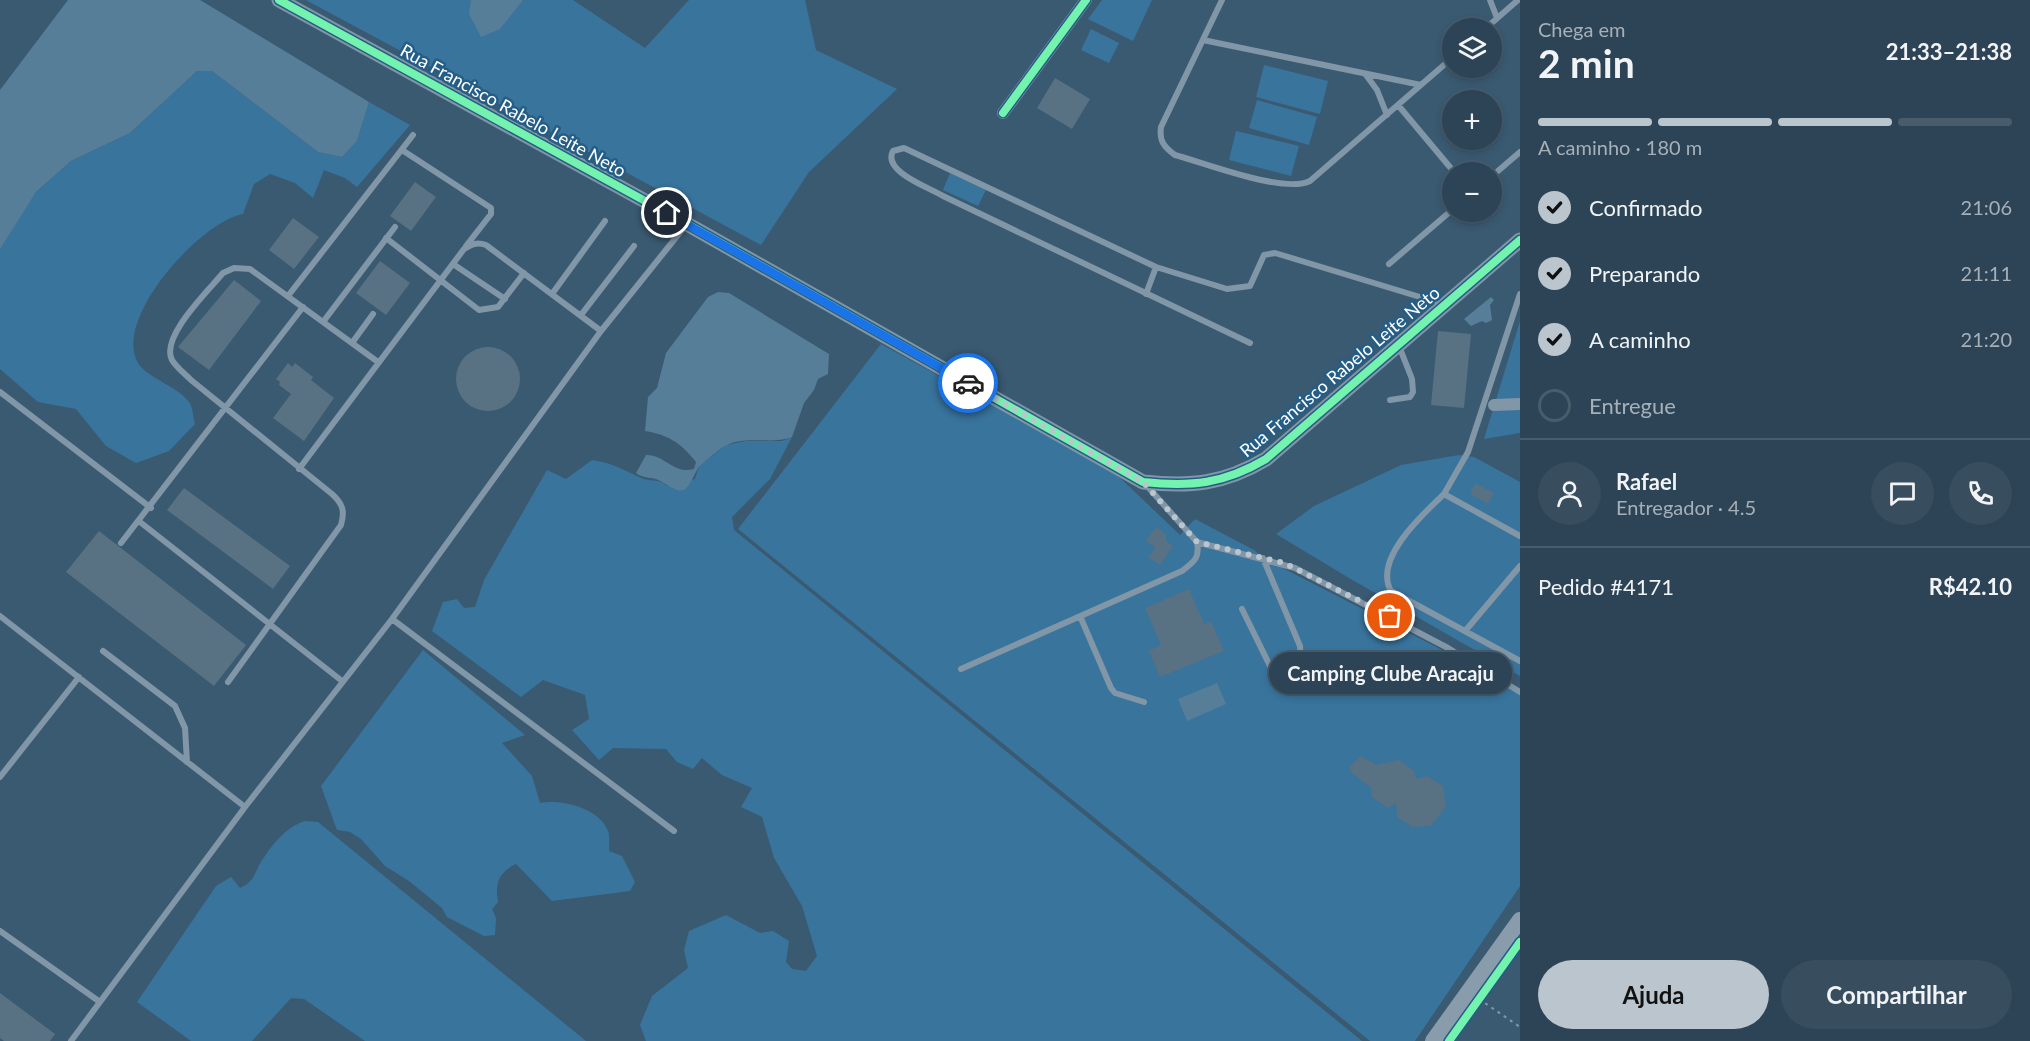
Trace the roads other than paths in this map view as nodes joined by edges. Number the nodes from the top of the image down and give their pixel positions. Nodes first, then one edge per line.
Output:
1 (279, 0) edge
2 (1086, 0) edge
3 (1222, 0) edge
4 (1490, 0) edge
5 (1518, 0) edge
6 (1497, 18) joint
7 (1203, 40) junction
8 (1442, 67) edge
9 (1365, 74) junction
10 (1421, 85) junction
11 (1398, 105) junction
12 (1003, 113) dead end
13 (1387, 115) junction
14 (413, 135) dead end
15 (402, 150) junction
16 (1520, 152) edge
17 (1446, 162) edge
18 (1502, 168) edge
19 (1442, 219) edge
20 (605, 221) dead end
21 (687, 224) junction
22 (395, 227) dead end
23 (386, 238) junction
24 (1520, 240) edge
25 (634, 246) dead end
26 (464, 249) junction
27 (453, 264) junction
28 (1389, 264) dead end
29 (1156, 267) junction
30 (524, 273) junction
31 (440, 281) junction
32 (552, 294) junction
33 (1146, 294) junction
34 (1520, 294) edge
35 (288, 296) junction
36 (504, 299) junction
37 (1443, 305) junction
38 (303, 307) junction
39 (374, 314) dead end
40 (581, 315) junction
41 (323, 322) junction
42 (601, 331) junction
43 (352, 343) junction
44 (1250, 343) dead end
45 (1398, 344) junction
46 (378, 362) junction
47 (0, 392) edge
48 (1390, 400) dead end
49 (1520, 404) edge
50 (1494, 405) dead end
51 (224, 408) junction
52 (299, 469) junction
53 (1143, 482) junction
54 (1444, 494) junction
55 (151, 508) junction
56 (140, 522) junction
57 (1520, 537) edge
58 (1197, 542) junction
59 (121, 543) dead end
60 (1263, 558) junction
61 (1520, 566) edge
62 (1242, 609) dead end
63 (0, 616) edge
64 (1080, 616) junction
65 (392, 619) junction
66 (270, 624) junction
67 (1466, 630) junction
68 (103, 651) dead end
69 (1520, 662) edge
70 (961, 669) dead end
71 (79, 677) junction
72 (342, 681) junction
73 (228, 682) dead end
74 (1520, 692) edge
75 (1144, 702) dead end
76 (187, 762) junction
77 (0, 777) edge
78 (245, 807) junction
79 (674, 831) dead end
80 (1520, 920) edge
81 (0, 931) edge
82 (100, 1002) junction
83 (71, 1041) edge
84 (1433, 1041) edge

1 - 21 street, Rua Francisco Rabelo Leite Neto
2 - 12 street
3 - 7 lane
4 - 6 lane
5 - 6 lane
7 - 9 lane
7 - 13 lane
8 - 10 lane
9 - 10 lane
9 - 13 lane
10 - 11 lane
11 - 13 lane
11 - 17 lane
14 - 15 lane
15 - 26 lane
15 - 35 lane
16 - 18 lane
19 - 28 lane
20 - 32 lane
21 - 42 lane
21 - 53 street, Rua Francisco Rabelo Leite Neto
22 - 23 lane
23 - 31 lane
23 - 41 lane
24 - 37 street, Rua Francisco Rabelo Leite Neto
25 - 40 lane
26 - 27 lane
26 - 30 lane
27 - 31 lane
27 - 36 lane
29 - 33 lane
29 - 33 lane
29 - 37 lane
30 - 32 lane
30 - 36 lane
31 - 36 lane
31 - 46 lane
32 - 40 lane
33 - 44 lane
34 - 54 lane
35 - 38 lane
35 - 51 lane
37 - 45 street, Rua Francisco Rabelo Leite Neto
38 - 41 lane
38 - 51 lane
39 - 43 lane
40 - 42 lane
41 - 43 lane
42 - 65 lane
43 - 46 lane
45 - 48 lane
45 - 53 street, Rua Francisco Rabelo Leite Neto
46 - 52 lane
47 - 55 lane
49 - 50 street
51 - 52 lane
51 - 55 lane
52 - 66 lane
53 - 58 lane
54 - 57 lane
54 - 67 lane
55 - 56 lane
56 - 59 lane
56 - 66 lane
58 - 60 lane
58 - 64 lane
60 - 62 lane
60 - 74 lane
61 - 67 lane
63 - 71 lane
64 - 70 lane
64 - 75 lane
65 - 72 lane
65 - 79 lane
66 - 72 lane
66 - 73 lane
67 - 69 lane
68 - 76 lane
71 - 76 lane
71 - 77 lane
72 - 78 lane
76 - 78 lane
78 - 82 lane
80 - 84 main road
81 - 82 lane
82 - 83 lane

